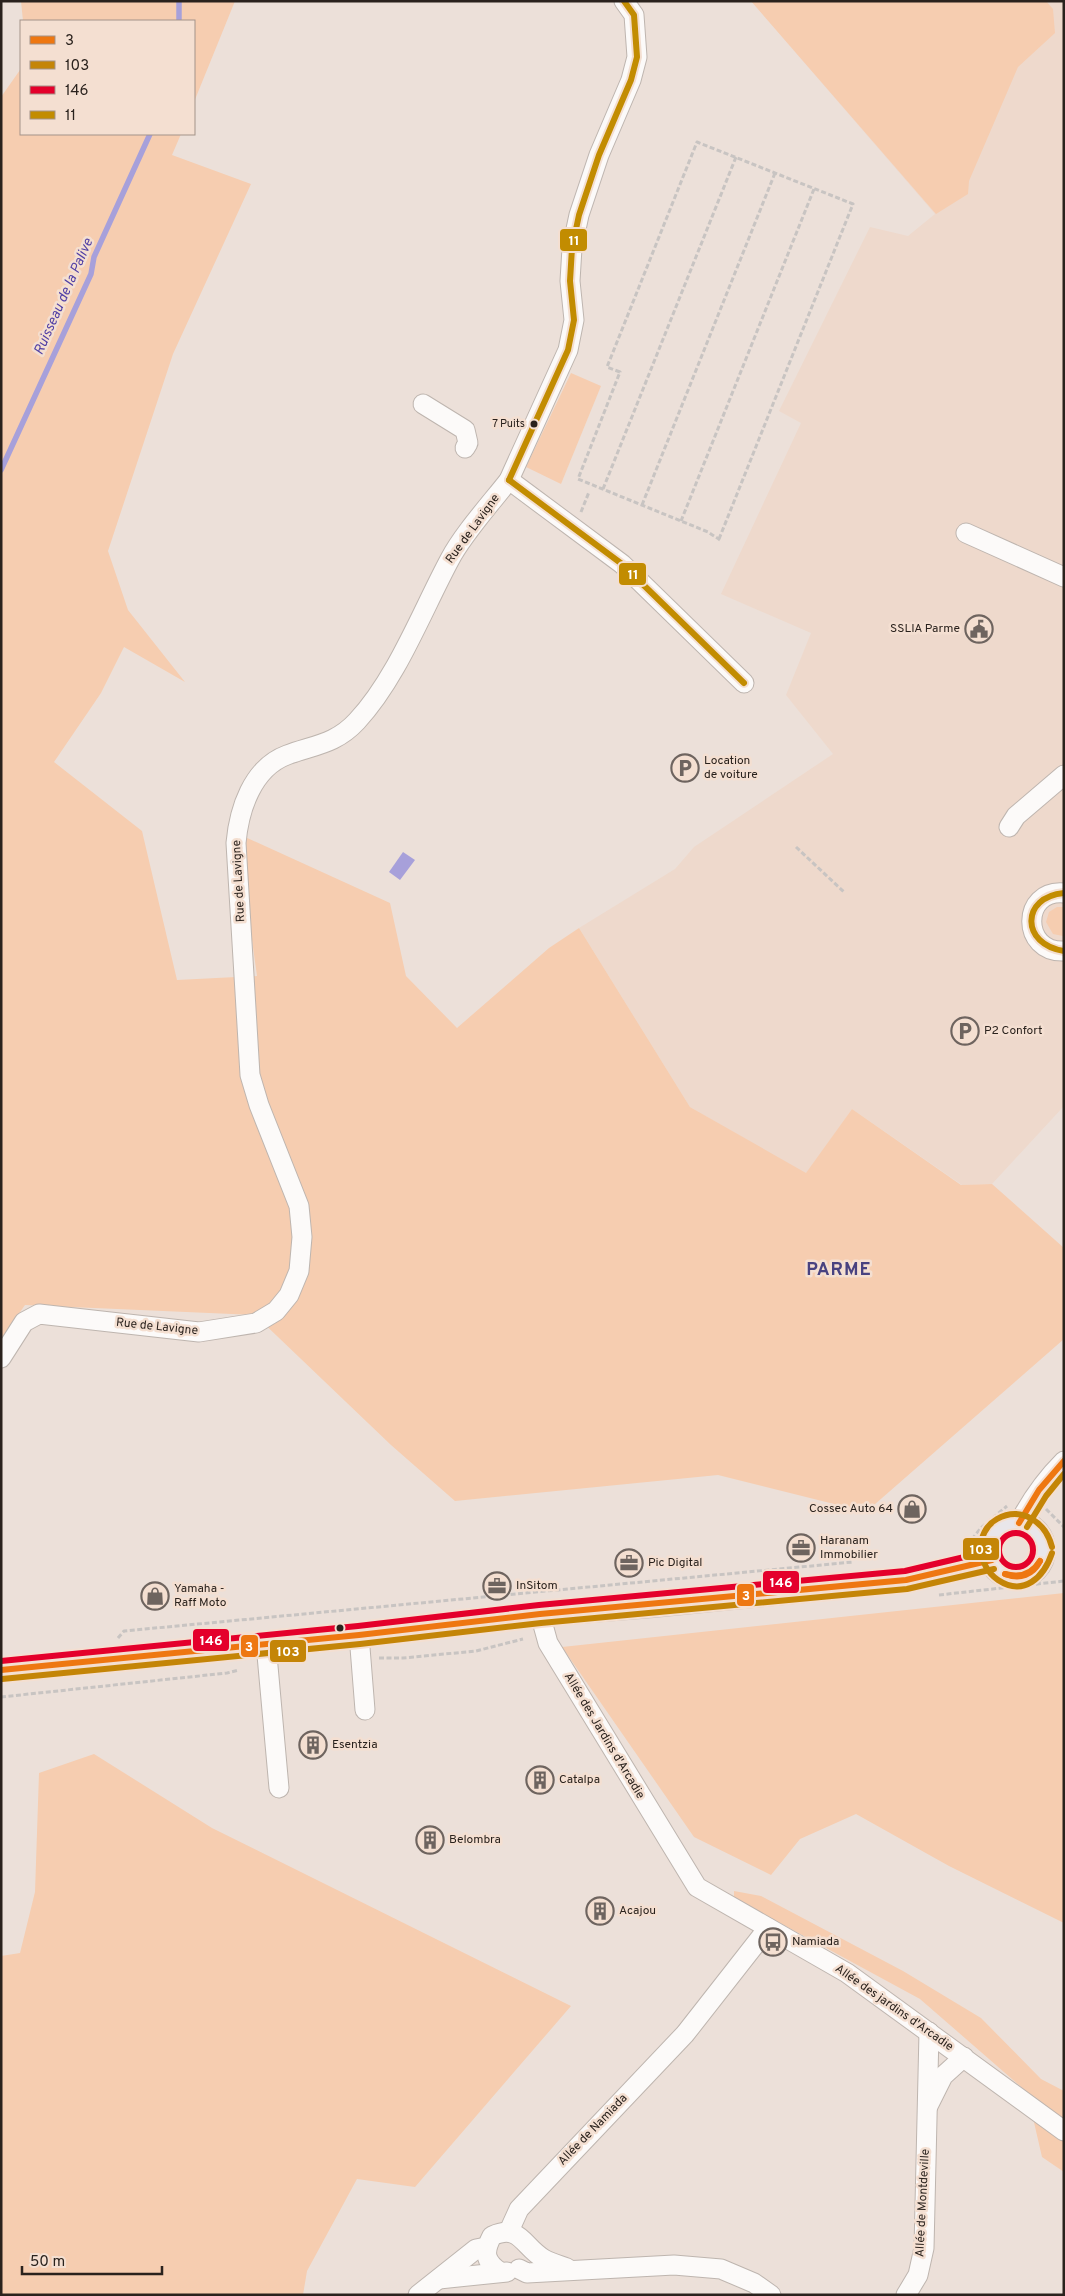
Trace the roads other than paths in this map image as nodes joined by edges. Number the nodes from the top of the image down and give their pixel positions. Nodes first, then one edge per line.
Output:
1 (624, 1) edge
2 (423, 404) dead end
3 (465, 448) dead end
4 (509, 480) junction
5 (966, 532) dead end
6 (1064, 577) edge
7 (744, 682) dead end
8 (1064, 775) edge
9 (1064, 787) edge
10 (1064, 893) edge
11 (1064, 951) edge
12 (1, 1358) edge
13 (1064, 1461) edge
14 (1014, 1514) junction
15 (1053, 1557) edge
16 (992, 1560) junction
17 (540, 1614) junction
18 (359, 1635) junction
19 (266, 1644) junction
20 (1, 1670) edge
21 (366, 1710) dead end
22 (279, 1788) dead end
23 (676, 1856) joint
24 (768, 1928) junction
25 (929, 2032) junction
26 (964, 2058) junction
27 (927, 2108) junction
28 (1064, 2131) edge
29 (509, 2231) junction
30 (486, 2247) junction
31 (527, 2247) junction
32 (519, 2269) junction
33 (575, 2270) junction
34 (500, 2272) junction
35 (439, 2279) junction
36 (418, 2295) edge
37 (771, 2295) edge
38 (906, 2295) edge

1 - 4 street, Rue de Lavigne
2 - 3 street
4 - 7 street
4 - 12 street, Rue de Lavigne
5 - 6 street
8 - 9 street
10 - 11 street
13 - 14 street
14 - 15 main road
14 - 16 main road
15 - 16 main road
16 - 17 main road
17 - 18 main road
17 - 23 street, Allée des Jardins d'Arcadie
18 - 19 main road
18 - 21 street
19 - 20 main road
19 - 22 street
23 - 24 street, Allée des jardins d'Arcadie
24 - 25 street, Allée des jardins d'Arcadie
24 - 29 street, Allée de Namiada
25 - 26 street, Allée des jardins d'Arcadie
25 - 27 street, Allée de Montdeville
26 - 27 street, Allée de Montdeville
26 - 28 street, Allée des jardins d'Arcadie
27 - 38 street, Allée de Montdeville
29 - 30 street
29 - 31 street
30 - 34 street
30 - 35 street
31 - 32 street
31 - 33 street
32 - 33 street
32 - 34 street
33 - 37 street
34 - 35 street
35 - 36 street

